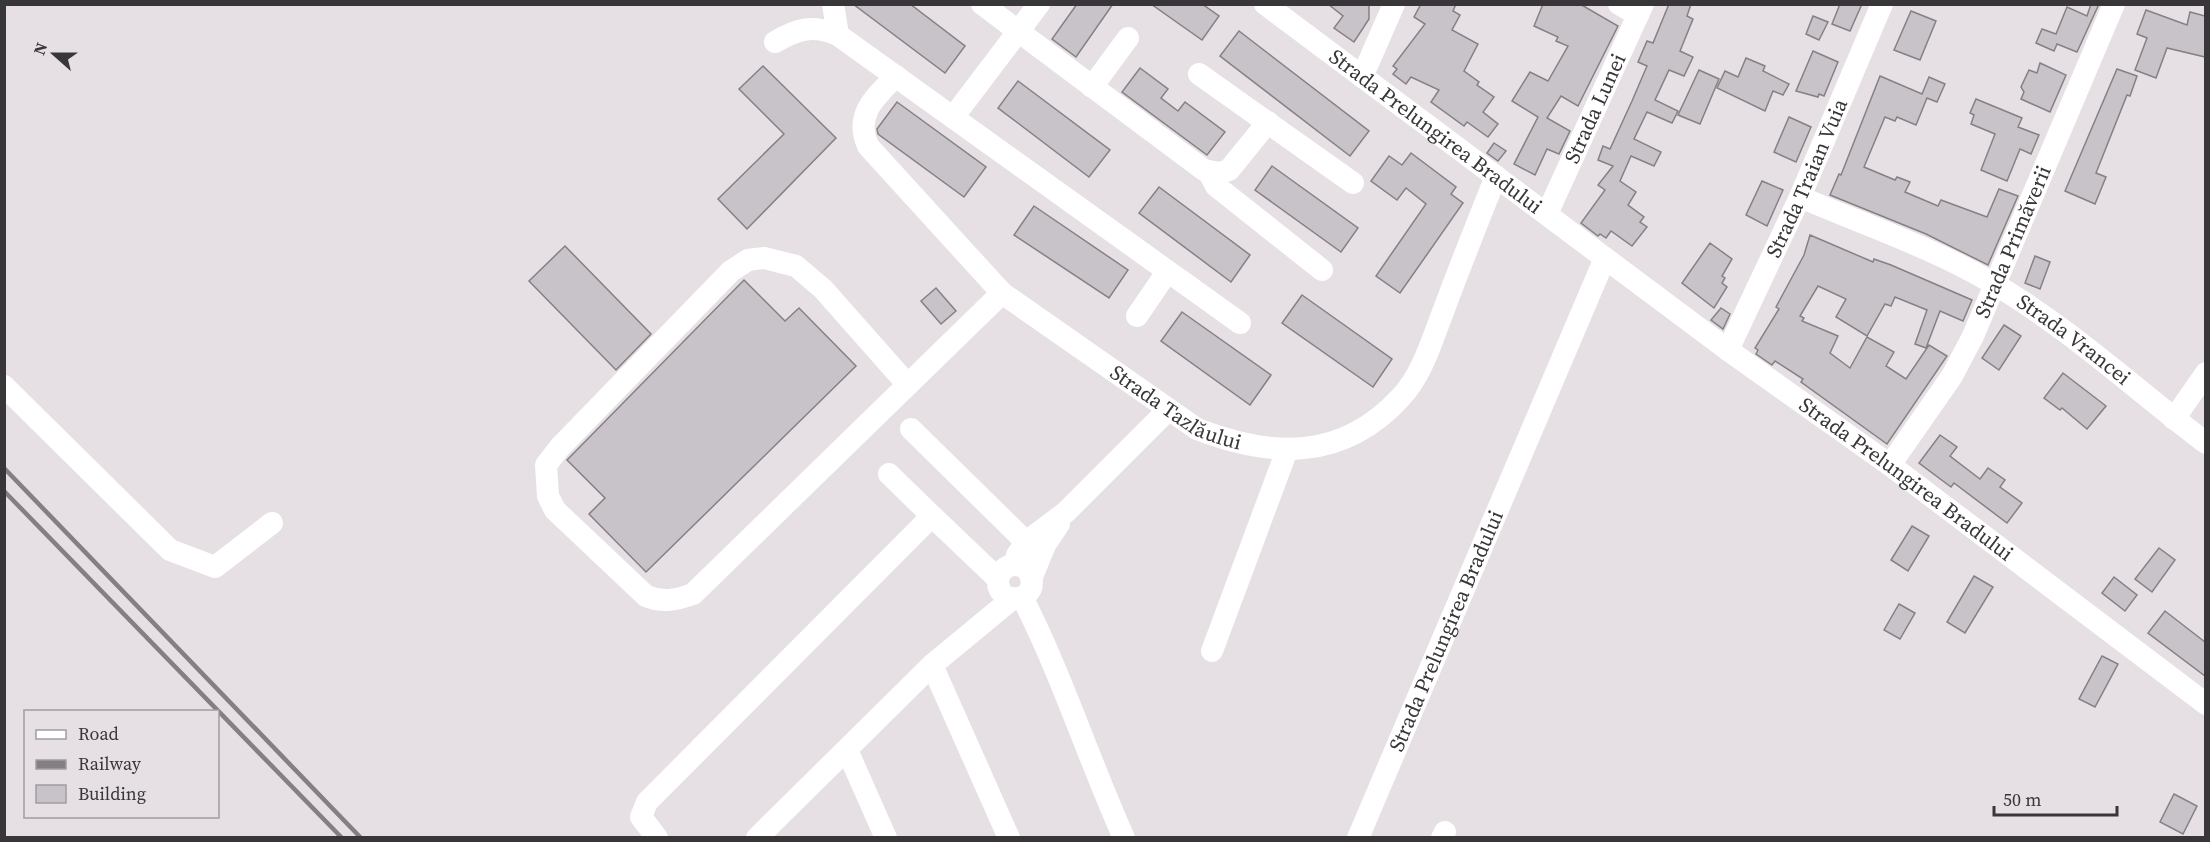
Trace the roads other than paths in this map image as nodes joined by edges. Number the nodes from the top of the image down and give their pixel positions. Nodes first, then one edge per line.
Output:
1 (833, 4) edge
2 (982, 4) edge
3 (1039, 4) edge
4 (1265, 4) edge
5 (1394, 4) edge
6 (1882, 4) edge
7 (2114, 4) edge
8 (1633, 8) edge
9 (832, 32) junction
10 (1018, 33) junction
11 (1128, 38) dead end
12 (775, 42) dead end
13 (1199, 74) dead end
14 (896, 76) junction
15 (1362, 77) junction
16 (1092, 87) junction
17 (954, 116) junction
18 (1268, 122) junction
19 (1208, 171) junction
20 (1496, 176) junction
21 (1353, 183) dead end
22 (1800, 197) junction
23 (1547, 214) junction
24 (1605, 258) junction
25 (1322, 270) dead end
26 (1167, 272) junction
27 (1994, 283) junction
28 (1002, 293) junction
29 (1137, 316) dead end
30 (1240, 323) dead end
31 (1728, 350) junction
32 (2205, 373) edge
33 (908, 385) junction
34 (4, 386) edge
35 (1167, 410) junction
36 (2174, 419) junction
37 (911, 429) dead end
38 (2205, 443) edge
39 (1287, 450) junction
40 (1890, 465) junction
41 (889, 474) dead end
42 (1066, 512) junction
43 (932, 516) junction
44 (272, 523) dead end
45 (1026, 542) junction
46 (1012, 582) junction
47 (1212, 651) dead end
48 (932, 665) junction
49 (2205, 704) edge
50 (847, 750) junction
51 (657, 837) edge
52 (757, 837) edge
53 (885, 837) edge
54 (1009, 837) edge
55 (1124, 837) edge
56 (1358, 837) edge

1 - 9 street
2 - 10 street
3 - 10 street
4 - 15 street, Strada Prelungirea Bradului
5 - 15 street
6 - 22 street, Strada Traian Vuia
7 - 27 street, Strada Primăverii
8 - 23 street, Strada Lunei
9 - 12 street
9 - 14 street
10 - 16 street
10 - 17 street
11 - 16 street
13 - 18 street
14 - 17 street
14 - 28 street, Strada Tazlăului
15 - 20 street, Strada Prelungirea Bradului
16 - 19 street
17 - 26 street
18 - 19 street
18 - 21 street
19 - 25 street
20 - 23 street, Strada Prelungirea Bradului
20 - 39 street, Strada Tazlăului
22 - 27 street, Strada Vrancei
22 - 31 street, Strada Traian Vuia
23 - 24 street, Strada Prelungirea Bradului
24 - 31 street, Strada Prelungirea Bradului
24 - 56 street, Strada Prelungirea Bradului
26 - 29 street
26 - 30 street
27 - 36 street, Strada Vrancei
27 - 40 street, Strada Primăverii
28 - 33 street
28 - 35 street, Strada Tazlăului
31 - 40 street, Strada Prelungirea Bradului
32 - 36 street
33 - 33 street
34 - 44 street
35 - 39 street, Strada Tazlăului
35 - 42 street
36 - 38 street, Strada Vrancei
37 - 45 street
39 - 47 street
40 - 49 street, Strada Prelungirea Bradului
41 - 43 street
42 - 45 street
42 - 46 street
43 - 46 street
43 - 51 street
45 - 46 street
46 - 48 street
46 - 55 street
48 - 50 street
48 - 54 street
50 - 52 street
50 - 53 street

